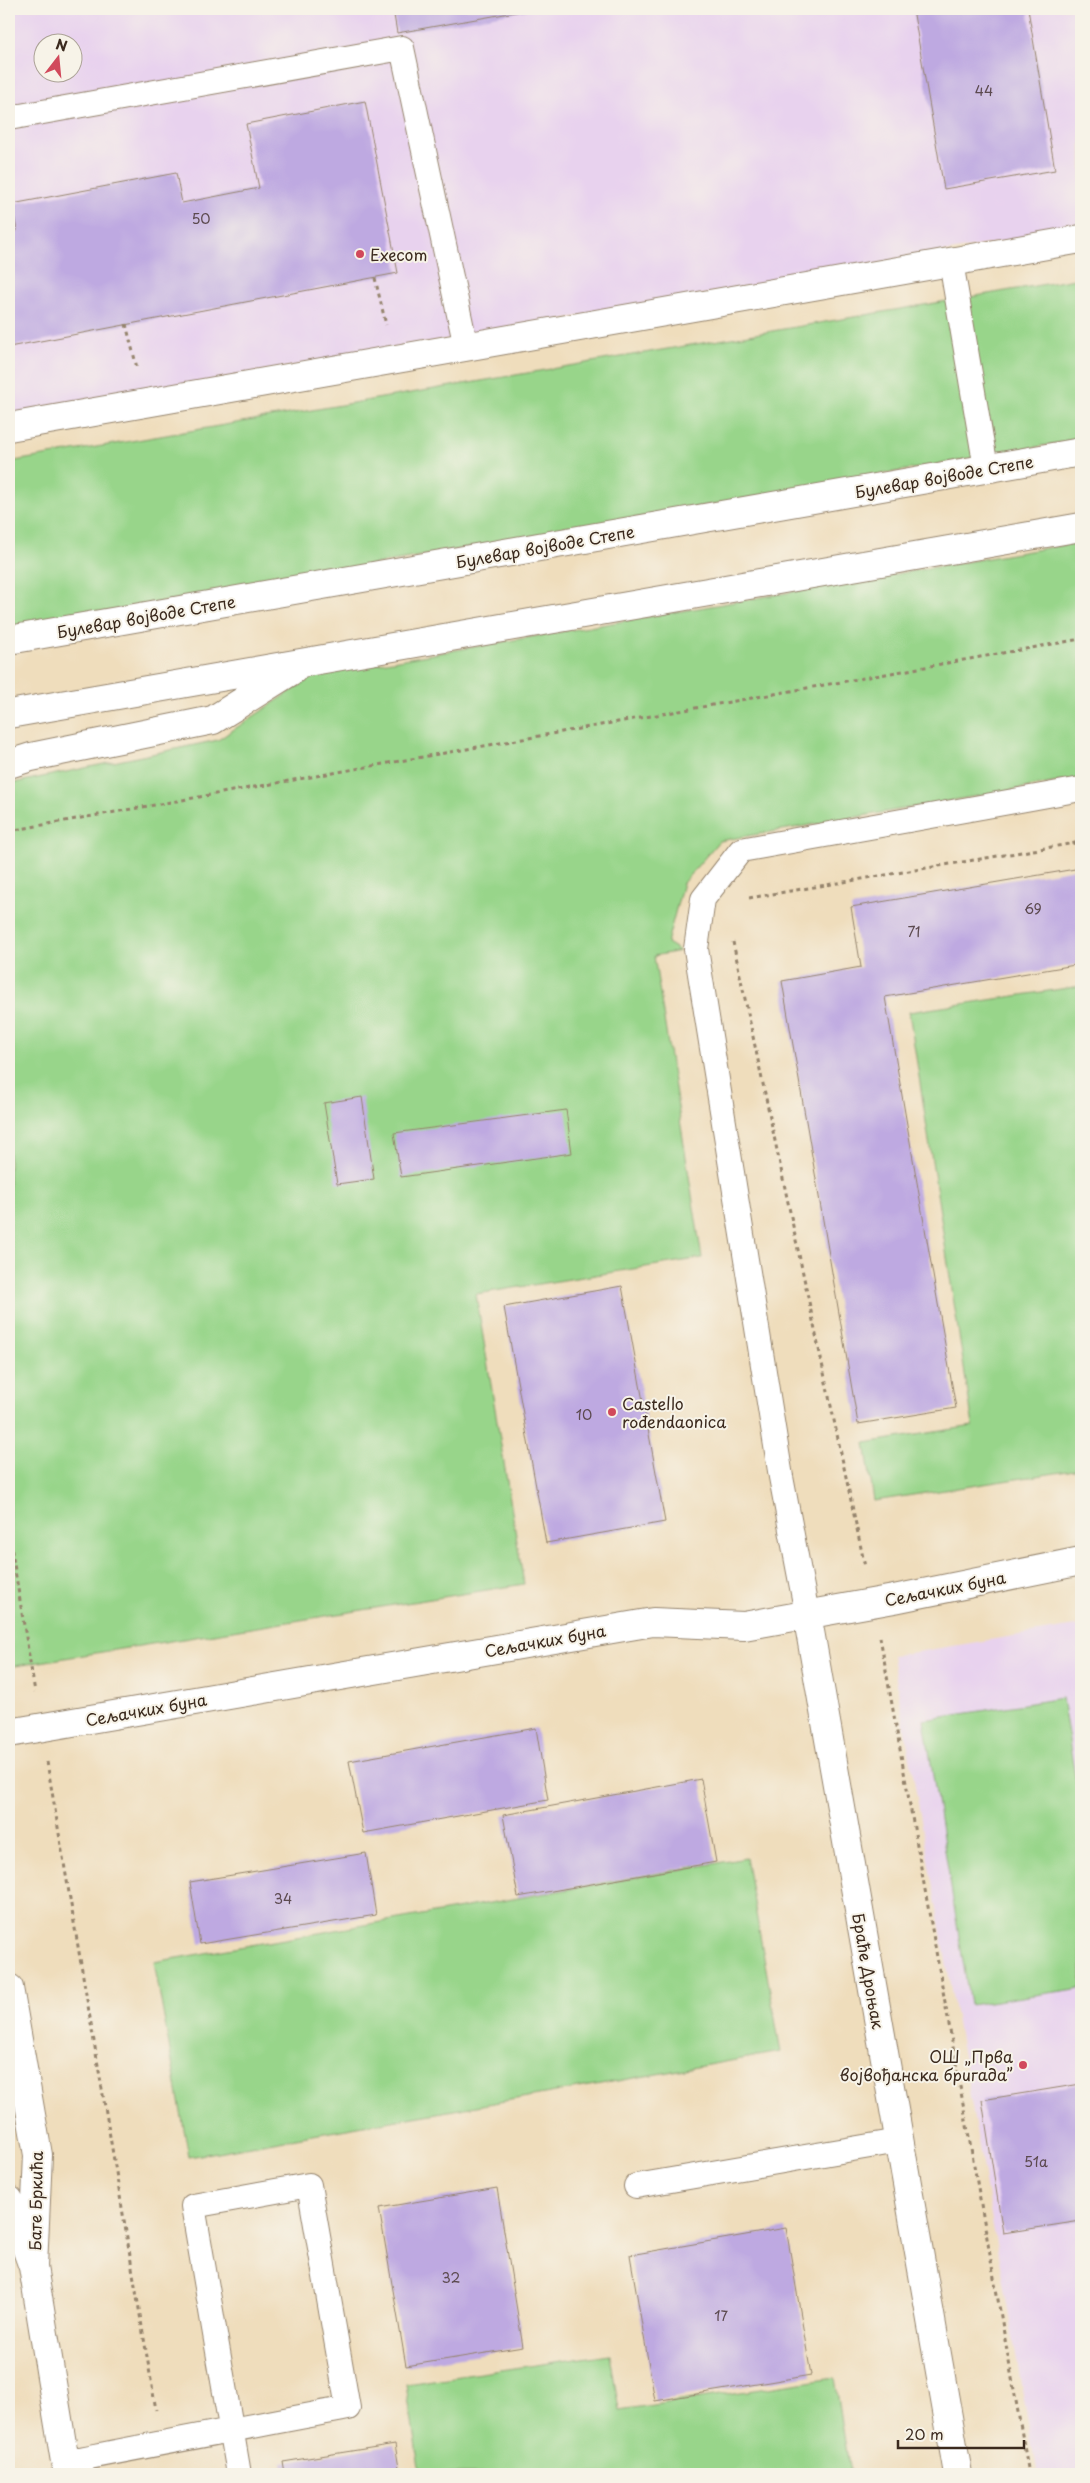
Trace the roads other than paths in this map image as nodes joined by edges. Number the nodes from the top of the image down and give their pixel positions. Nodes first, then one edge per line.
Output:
1 (9, 118) edge
2 (1081, 239) edge
3 (951, 262) junction
4 (466, 347) junction
5 (9, 427) edge
6 (1081, 452) edge
7 (986, 468) junction
8 (1081, 527) edge
9 (9, 640) edge
10 (305, 662) junction
11 (9, 714) edge
12 (9, 764) edge
13 (1081, 789) edge
14 (1081, 1561) edge
15 (807, 1614) junction
16 (9, 1733) edge
17 (9, 1988) edge
18 (899, 2141) junction
19 (636, 2186) dead end
20 (9, 2200) edge
21 (33, 2267) junction
22 (232, 2430) junction
23 (66, 2468) edge
24 (239, 2474) edge
25 (958, 2474) edge

1 - 4 lane
2 - 3 street
3 - 4 street
3 - 7 lane
4 - 5 street
6 - 7 street, Булевар војводе Степе
7 - 9 street, Булевар војводе Степе
8 - 10 street
10 - 11 street
10 - 12 street
13 - 15 lane
14 - 15 street, Сељачких буна
15 - 16 street, Сељачких буна
15 - 18 street, Браће Дроњак
17 - 21 street, Бате Бркића
18 - 19 lane
18 - 25 street, Браће Дроњак
20 - 21 street, Бате Бркића
21 - 23 street, Бате Бркића
22 - 22 lane
22 - 23 lane
22 - 24 lane

